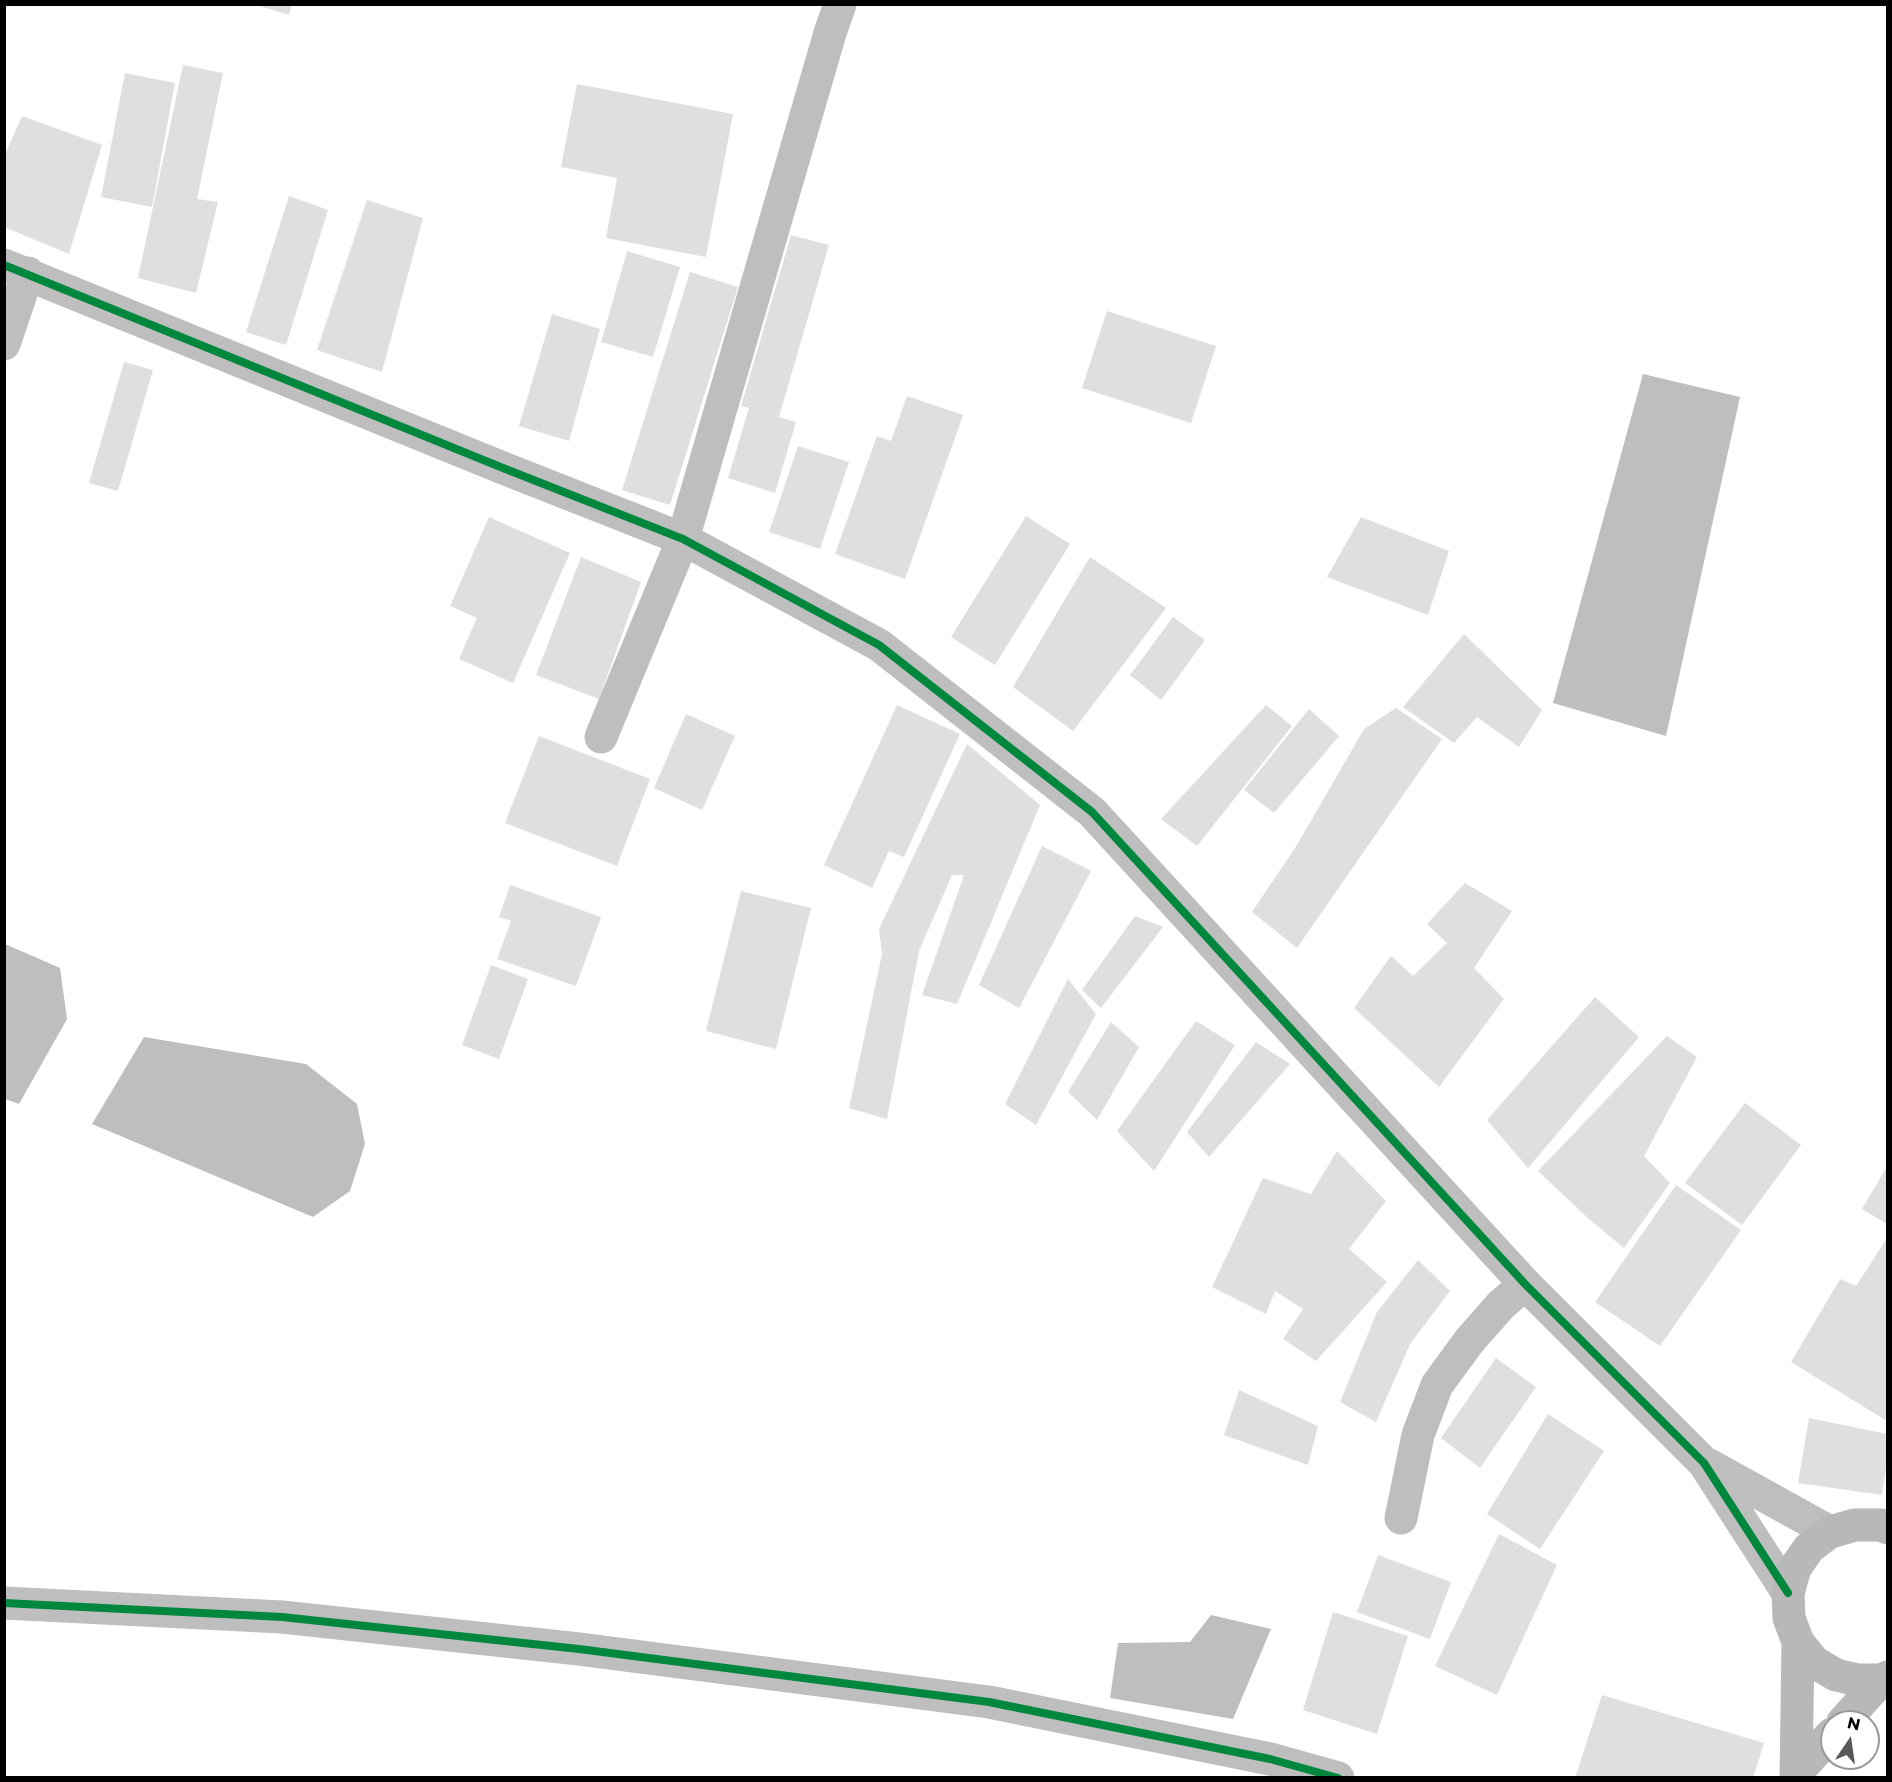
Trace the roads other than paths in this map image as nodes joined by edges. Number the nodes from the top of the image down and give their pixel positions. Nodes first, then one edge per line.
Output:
1 (840, 4) edge
2 (16, 269) edge
3 (4, 344) edge
4 (683, 539) junction
5 (601, 737) dead end
6 (1525, 1284) junction
7 (1704, 1463) junction
8 (1401, 1518) dead end
9 (1885, 1524) edge
10 (1830, 1532) junction
11 (1788, 1593) junction
12 (4, 1604) edge
13 (1798, 1642) junction
14 (1884, 1679) edge
15 (1854, 1710) edge
16 (1820, 1748) edge
17 (1796, 1775) edge
18 (1338, 1778) edge

1 - 4 street
2 - 3 street
2 - 4 street
4 - 5 street
4 - 6 street
6 - 7 street
6 - 8 street
7 - 10 street
7 - 11 street
9 - 10 main road
10 - 11 main road
11 - 13 main road
12 - 18 street
13 - 14 main road
13 - 17 main road
14 - 15 main road
16 - 17 main road

